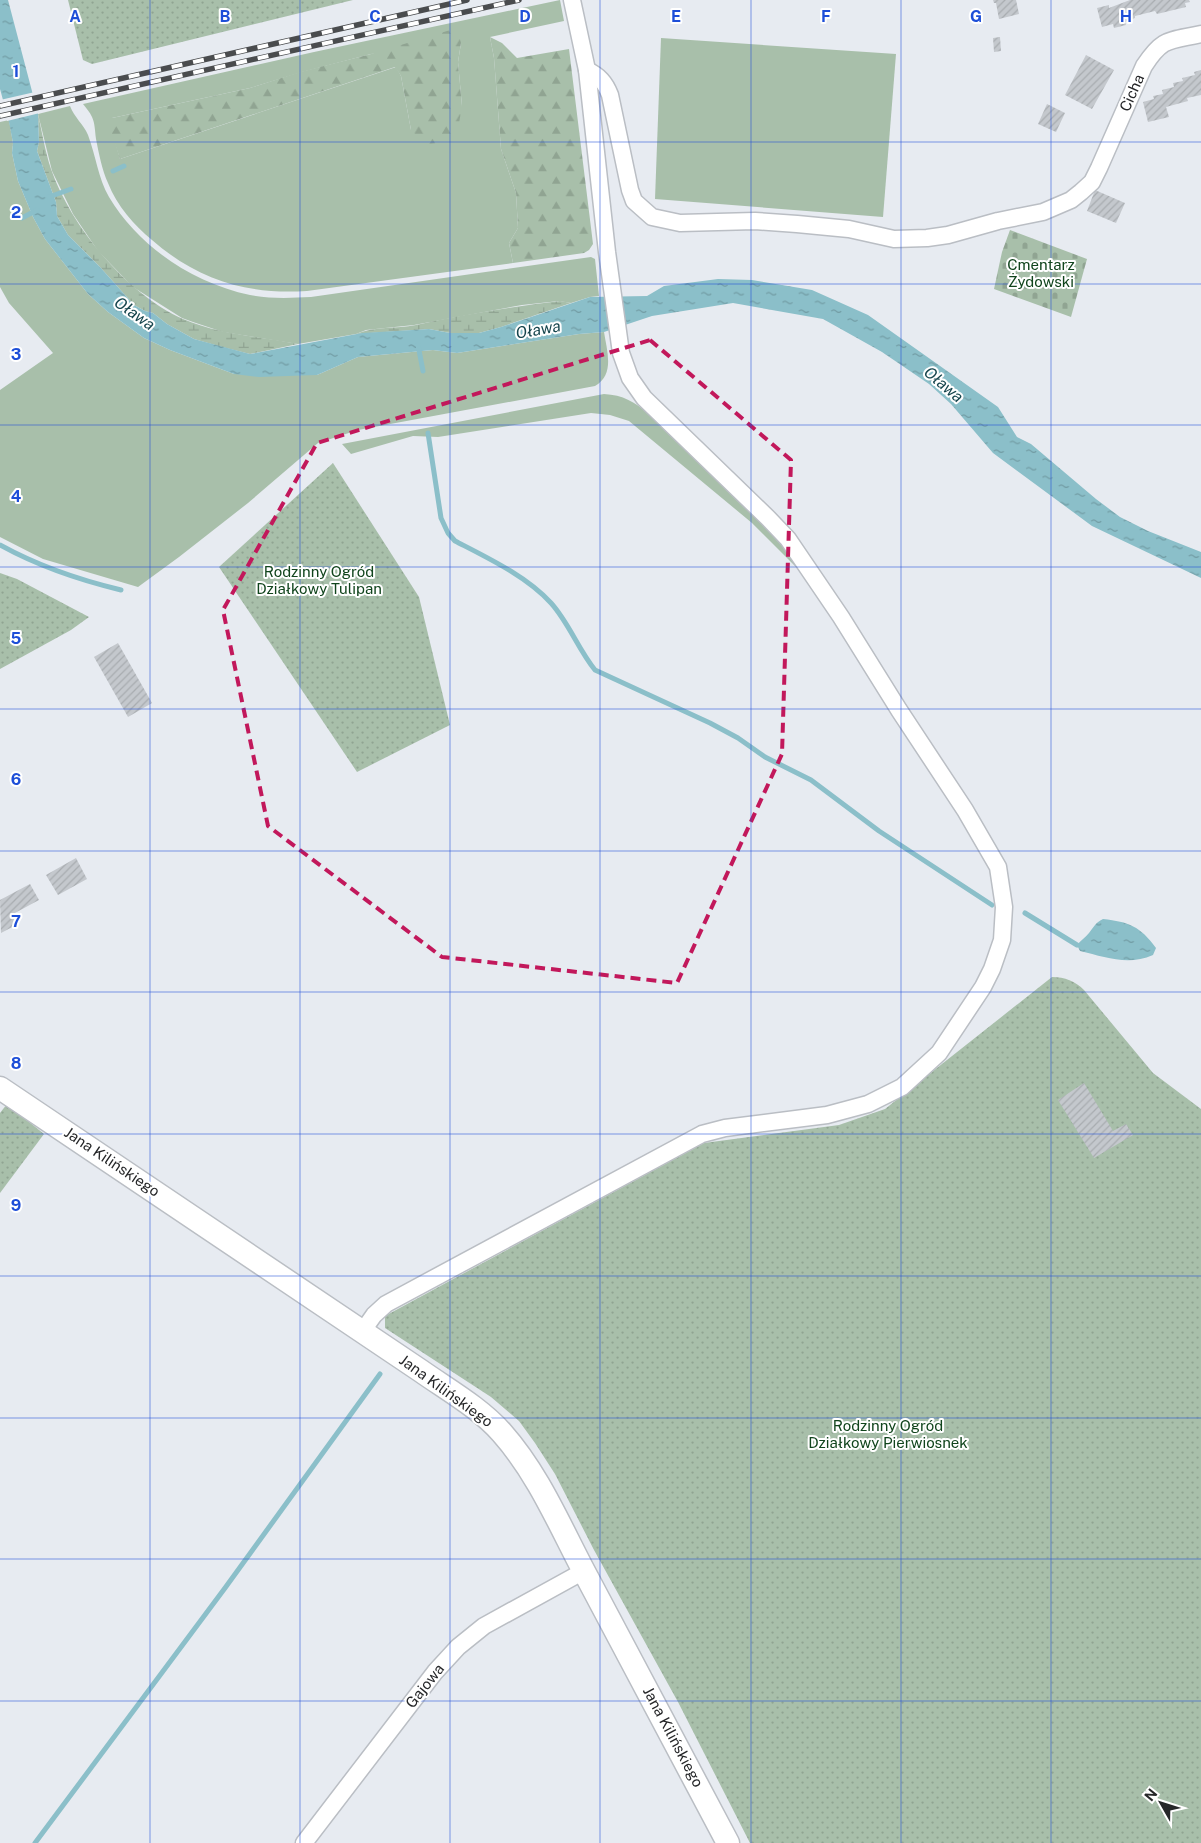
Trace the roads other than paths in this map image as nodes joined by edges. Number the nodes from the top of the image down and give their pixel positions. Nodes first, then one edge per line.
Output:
1 (572, 0) edge
2 (1201, 34) edge
3 (585, 62) junction
4 (0, 1088) edge
5 (362, 1332) junction
6 (584, 1570) junction
7 (304, 1843) edge
8 (728, 1843) edge

1 - 3 street
2 - 3 street, Cicha
3 - 5 street
4 - 5 street, Jana Kilińskiego
5 - 6 street, Jana Kilińskiego
6 - 7 street, Gajowa
6 - 8 street, Jana Kilińskiego

